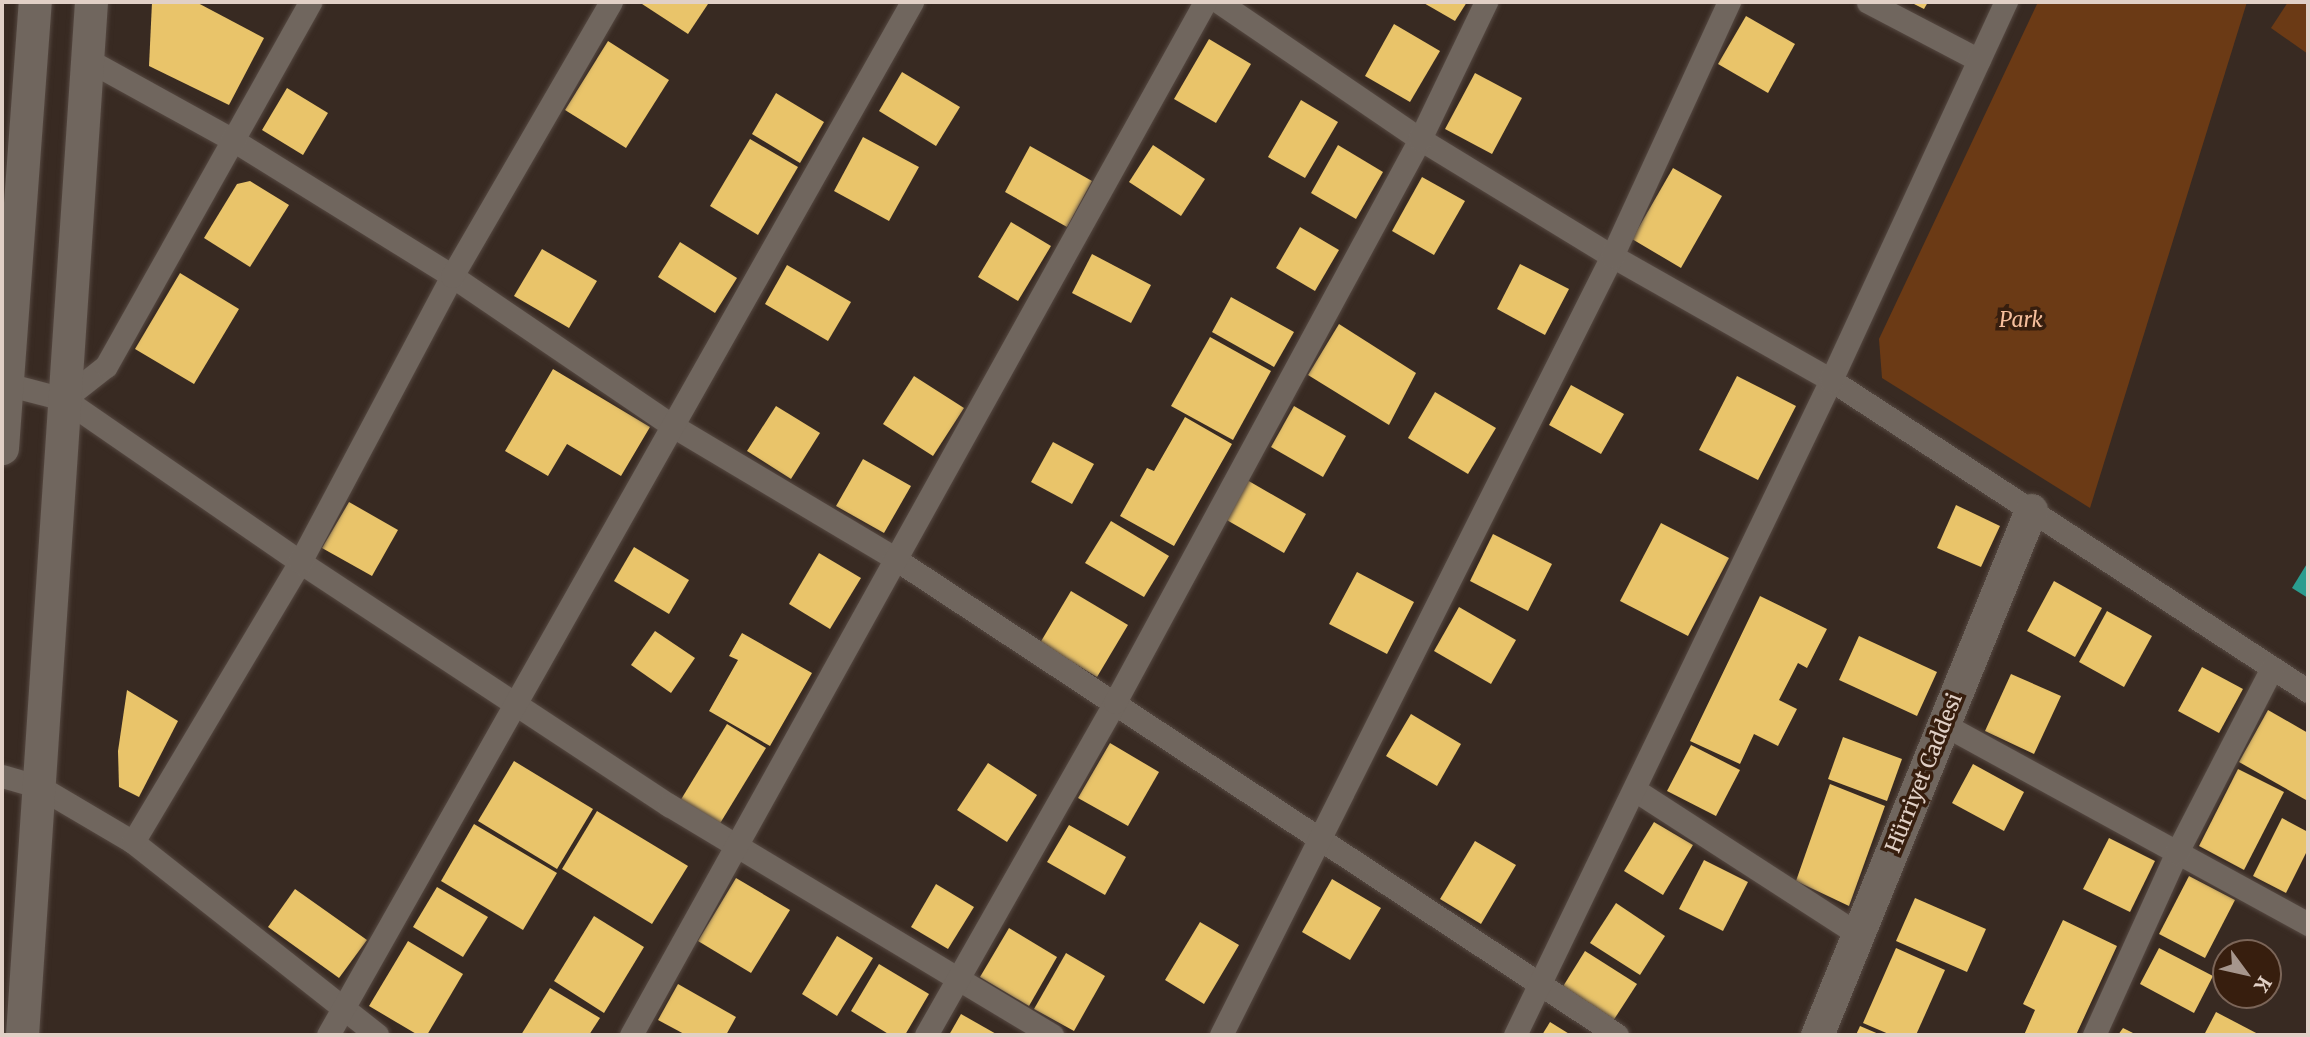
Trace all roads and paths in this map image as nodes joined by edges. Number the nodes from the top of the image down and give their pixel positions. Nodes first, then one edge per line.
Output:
1 (35, 2) edge
2 (91, 2) edge
3 (310, 2) edge
4 (611, 2) edge
5 (912, 2) edge
6 (1205, 2) edge
7 (1219, 2) edge
8 (1486, 2) edge
9 (1729, 2) edge
10 (1868, 2) edge
11 (2006, 2) edge
12 (88, 60) junction
13 (1979, 60) junction
14 (1420, 139) junction
15 (233, 140) junction
16 (1612, 256) junction
17 (452, 276) junction
18 (1831, 380) junction
19 (5, 384) junction
20 (64, 400) junction
21 (673, 426) junction
22 (2, 448) edge
23 (2031, 510) junction
24 (894, 558) junction
25 (300, 562) junction
26 (2272, 668) junction
27 (2308, 691) edge
28 (515, 699) junction
29 (1115, 702) junction
30 (1943, 724) junction
31 (2, 776) edge
32 (38, 786) junction
33 (1635, 790) junction
34 (1317, 840) junction
35 (133, 842) junction
36 (737, 844) junction
37 (2177, 852) junction
38 (2308, 923) edge
39 (1858, 934) junction
40 (956, 977) junction
41 (1540, 986) junction
42 (345, 1010) junction
43 (22, 1035) edge
44 (328, 1035) edge
45 (377, 1035) edge
46 (631, 1035) edge
47 (926, 1035) edge
48 (1052, 1035) edge
49 (1221, 1035) edge
50 (1515, 1035) edge
51 (1617, 1035) edge
52 (1817, 1035) edge
53 (2095, 1035) edge

1 - 19 street
2 - 12 street
3 - 15 street
4 - 17 street
5 - 21 street
6 - 24 street
7 - 14 street
8 - 14 street
9 - 16 street
10 - 13 street
11 - 13 street
12 - 15 street
12 - 20 street
13 - 18 street
14 - 16 street
14 - 29 street
15 - 17 street
15 - 20 street
16 - 18 street
16 - 34 street
17 - 21 street
17 - 25 street
18 - 23 street
18 - 33 street
19 - 20 street
19 - 22 street
20 - 25 street
20 - 32 street
21 - 24 street
21 - 28 street
23 - 26 street
23 - 30 street, Hürriyet Caddesi
24 - 29 street
24 - 36 street
25 - 28 street
25 - 35 street
26 - 27 street
26 - 37 street
28 - 36 street
28 - 42 street
29 - 34 street
29 - 40 street
30 - 37 street
30 - 39 street, Hürriyet Caddesi
31 - 32 street
32 - 35 street
32 - 43 street
33 - 39 street
33 - 41 street
34 - 41 street
34 - 49 street
35 - 42 street
36 - 40 street
36 - 46 street
37 - 38 street
37 - 53 street
39 - 52 street, Hürriyet Caddesi
40 - 47 street
40 - 48 street
41 - 50 street
41 - 51 street
42 - 44 street
42 - 45 street

